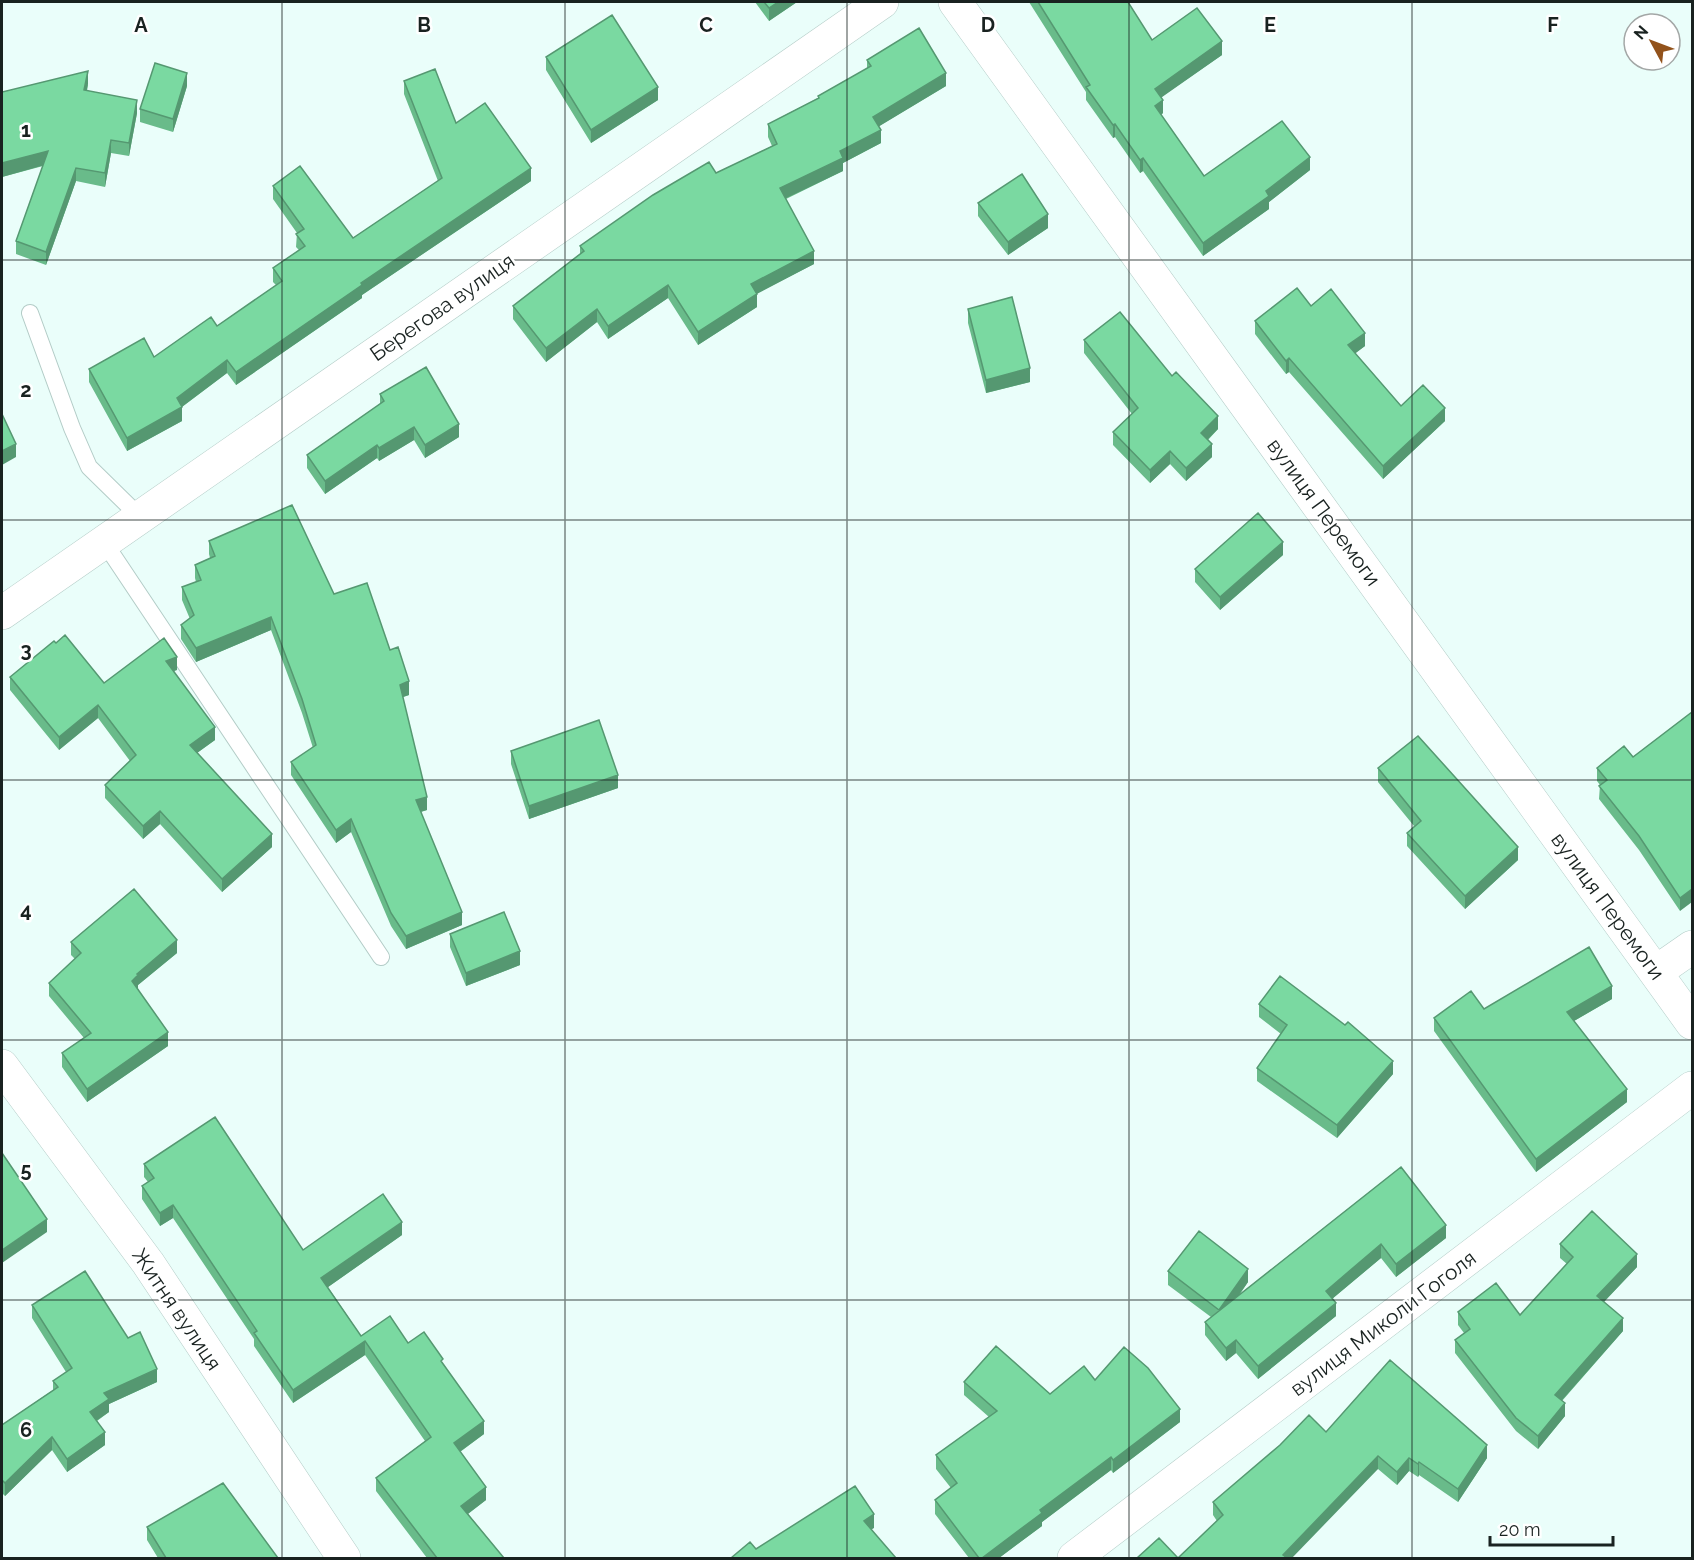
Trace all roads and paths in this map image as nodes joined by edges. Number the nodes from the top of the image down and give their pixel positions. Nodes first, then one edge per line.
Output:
1 (882, 2) edge
2 (955, 2) edge
3 (30, 313) dead end
4 (140, 517) junction
5 (104, 542) junction
6 (2, 612) edge
7 (1692, 947) edge
8 (381, 957) dead end
9 (1656, 972) junction
10 (1692, 1023) edge
11 (2, 1066) edge
12 (1692, 1088) edge
13 (344, 1558) edge
14 (1074, 1558) edge

1 - 4 street, Берегова вулиця
2 - 9 street, вулиця Перемоги
3 - 4 lane
4 - 5 street, Берегова вулиця
5 - 6 street, Берегова вулиця
5 - 8 lane
7 - 9 street
9 - 10 street, вулиця Перемоги
11 - 13 street, Житня вулиця
12 - 14 street, вулиця Миколи Гоголя

